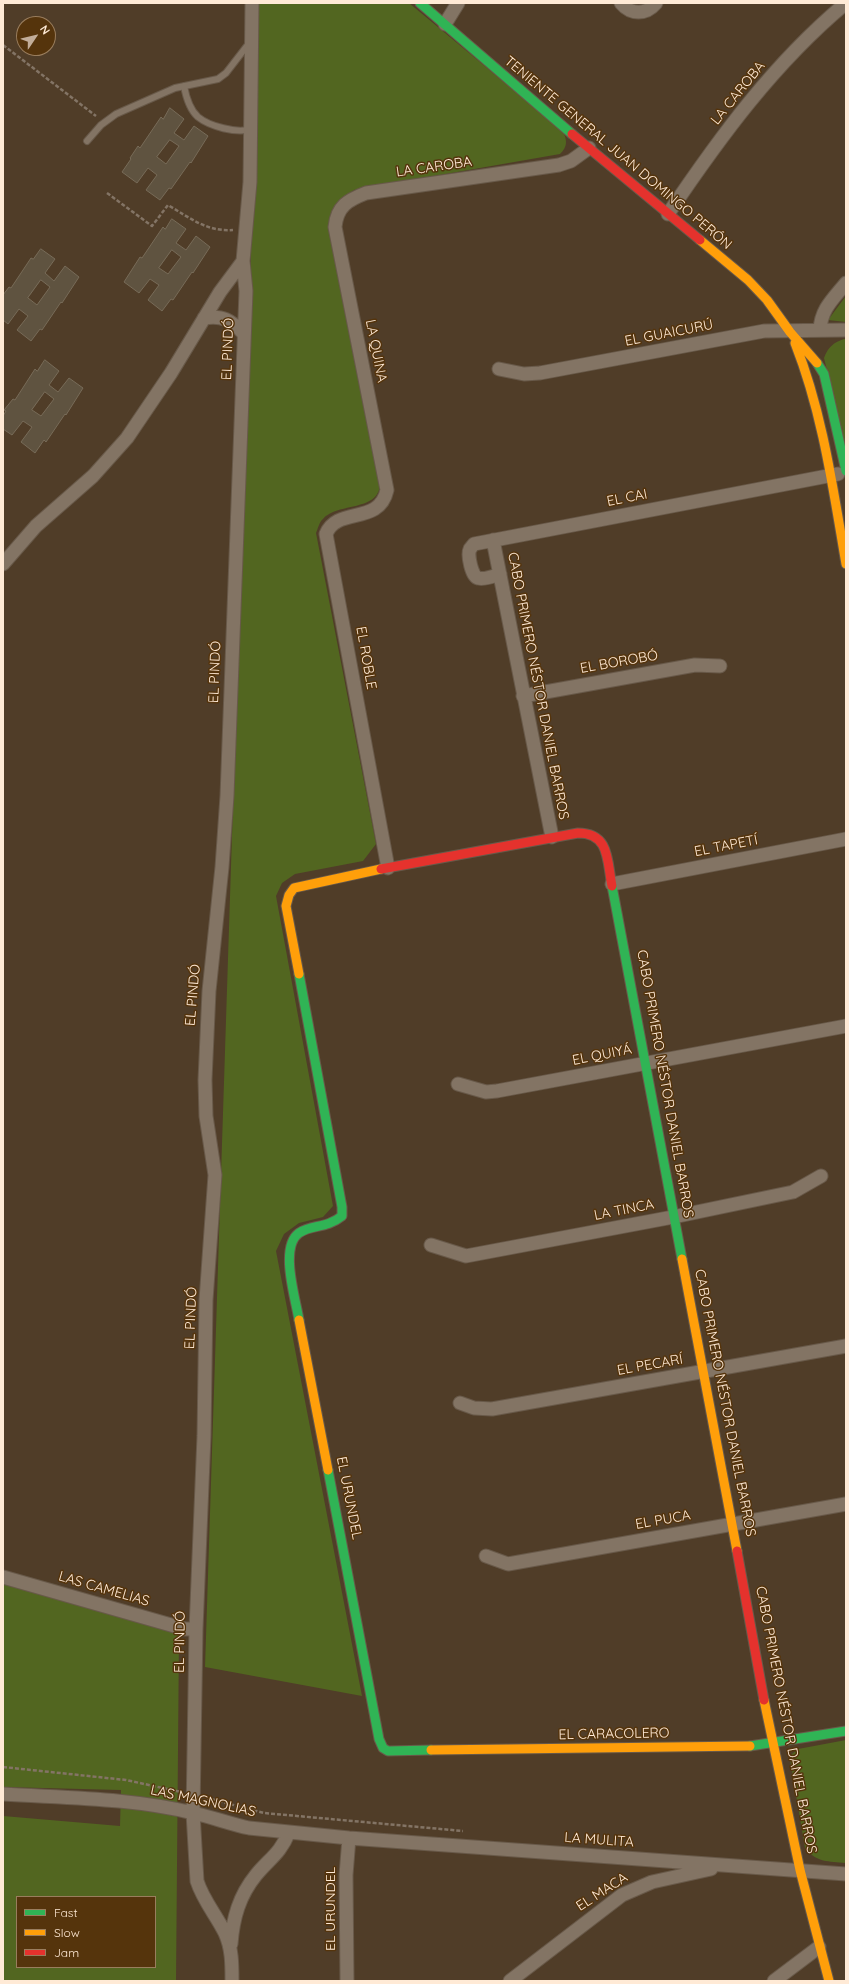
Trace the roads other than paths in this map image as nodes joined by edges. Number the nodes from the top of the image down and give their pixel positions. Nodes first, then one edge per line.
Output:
1 (252, 3) edge
2 (420, 3) edge
3 (458, 3) edge
4 (621, 3) edge
5 (656, 3) edge
6 (846, 3) edge
7 (445, 24) junction
8 (252, 39) junction
9 (184, 86) junction
10 (251, 129) junction
11 (87, 141) dead end
12 (589, 148) junction
13 (668, 214) junction
14 (336, 217) joint
15 (243, 261) junction
16 (846, 283) edge
17 (204, 318) junction
18 (820, 330) junction
19 (846, 330) edge
20 (790, 332) junction
21 (244, 334) junction
22 (499, 369) dead end
23 (846, 472) edge
24 (829, 475) junction
25 (387, 490) joint
26 (493, 540) junction
27 (3, 564) edge
28 (846, 564) edge
29 (500, 574) junction
30 (720, 666) dead end
31 (523, 696) junction
32 (552, 837) junction
33 (846, 839) edge
34 (388, 868) junction
35 (612, 884) junction
36 (846, 1026) edge
37 (644, 1063) junction
38 (458, 1084) dead end
39 (820, 1176) dead end
40 (673, 1217) junction
41 (431, 1246) dead end
42 (846, 1346) edge
43 (702, 1372) junction
44 (460, 1403) dead end
45 (846, 1504) edge
46 (732, 1524) junction
47 (486, 1556) dead end
48 (3, 1577) edge
49 (196, 1629) junction
50 (846, 1731) edge
51 (773, 1745) junction
52 (383, 1748) joint
53 (3, 1794) edge
54 (193, 1813) junction
55 (289, 1832) junction
56 (349, 1838) junction
57 (728, 1865) junction
58 (800, 1870) junction
59 (846, 1874) edge
60 (819, 1947) junction
61 (230, 1950) junction
62 (232, 1981) edge
63 (348, 1981) edge
64 (510, 1981) edge
65 (774, 1981) edge
66 (829, 1981) edge

1 - 8 street, EL PINDÓ
2 - 7 street, TENIENTE GENERAL JUAN DOMINGO PERÓN
3 - 7 street
4 - 5 street
6 - 13 street, LA CAROBA
7 - 12 street, TENIENTE GENERAL JUAN DOMINGO PERÓN
8 - 9 lane
8 - 10 street, EL PINDÓ
9 - 10 lane
9 - 11 lane
10 - 15 street, EL PINDÓ
12 - 13 street, TENIENTE GENERAL JUAN DOMINGO PERÓN
12 - 14 street, LA CAROBA
13 - 20 street, TENIENTE GENERAL JUAN DOMINGO PERÓN
14 - 25 street, LA QUINA
15 - 17 street
15 - 21 street, EL PINDÓ
16 - 18 street
17 - 21 street
17 - 27 street
18 - 19 street, EL GUAICURÚ
18 - 20 street, EL GUAICURÚ
20 - 22 street, EL GUAICURÚ
20 - 23 street, TENIENTE GENERAL JUAN DOMINGO PERÓN
20 - 24 street, TENIENTE GENERAL JUAN DOMINGO PERÓN
21 - 49 street, EL PINDÓ
23 - 24 street, EL CAI
24 - 26 street, EL CAI
24 - 28 street, TENIENTE GENERAL JUAN DOMINGO PERÓN
25 - 34 street, EL ROBLE
26 - 29 street, CABO PRIMERO NÉSTOR DANIEL BARROS
26 - 29 street, EL CAI
29 - 31 street, CABO PRIMERO NÉSTOR DANIEL BARROS
30 - 31 street, EL BOROBÓ
31 - 32 street, CABO PRIMERO NÉSTOR DANIEL BARROS
32 - 34 street
32 - 35 street, CABO PRIMERO NÉSTOR DANIEL BARROS
33 - 35 street, EL TAPETÍ
34 - 52 street, EL URUNDEL
35 - 37 street, CABO PRIMERO NÉSTOR DANIEL BARROS
36 - 37 street, EL QUIYÁ
37 - 38 street, EL QUIYÁ
37 - 40 street, CABO PRIMERO NÉSTOR DANIEL BARROS
39 - 40 street, LA TINCA
40 - 41 street, LA TINCA
40 - 43 street, CABO PRIMERO NÉSTOR DANIEL BARROS
42 - 43 street, EL PECARÍ
43 - 44 street, EL PECARÍ
43 - 46 street, CABO PRIMERO NÉSTOR DANIEL BARROS
45 - 46 street, EL PUCA
46 - 47 street, EL PUCA
46 - 51 street, CABO PRIMERO NÉSTOR DANIEL BARROS
48 - 49 street, LAS CAMELIAS
49 - 54 street, EL PINDÓ
50 - 51 street, EL CARACOLERO
51 - 52 street, EL CARACOLERO
51 - 58 street, CABO PRIMERO NÉSTOR DANIEL BARROS
53 - 54 street, LAS MAGNOLIAS
54 - 55 street, LAS MAGNOLIAS
54 - 61 street, EL PINDÓ
55 - 56 street, LAS MAGNOLIAS
55 - 61 street
56 - 57 street, LA MULITA
56 - 63 street, EL URUNDEL
57 - 58 street, LA MULITA
57 - 64 street, EL MACA
58 - 59 street, LA MULITA
58 - 60 street, CABO PRIMERO NÉSTOR DANIEL BARROS
60 - 65 street
60 - 66 street, CABO PRIMERO NÉSTOR DANIEL BARROS
61 - 62 street, EL PINDÓ

